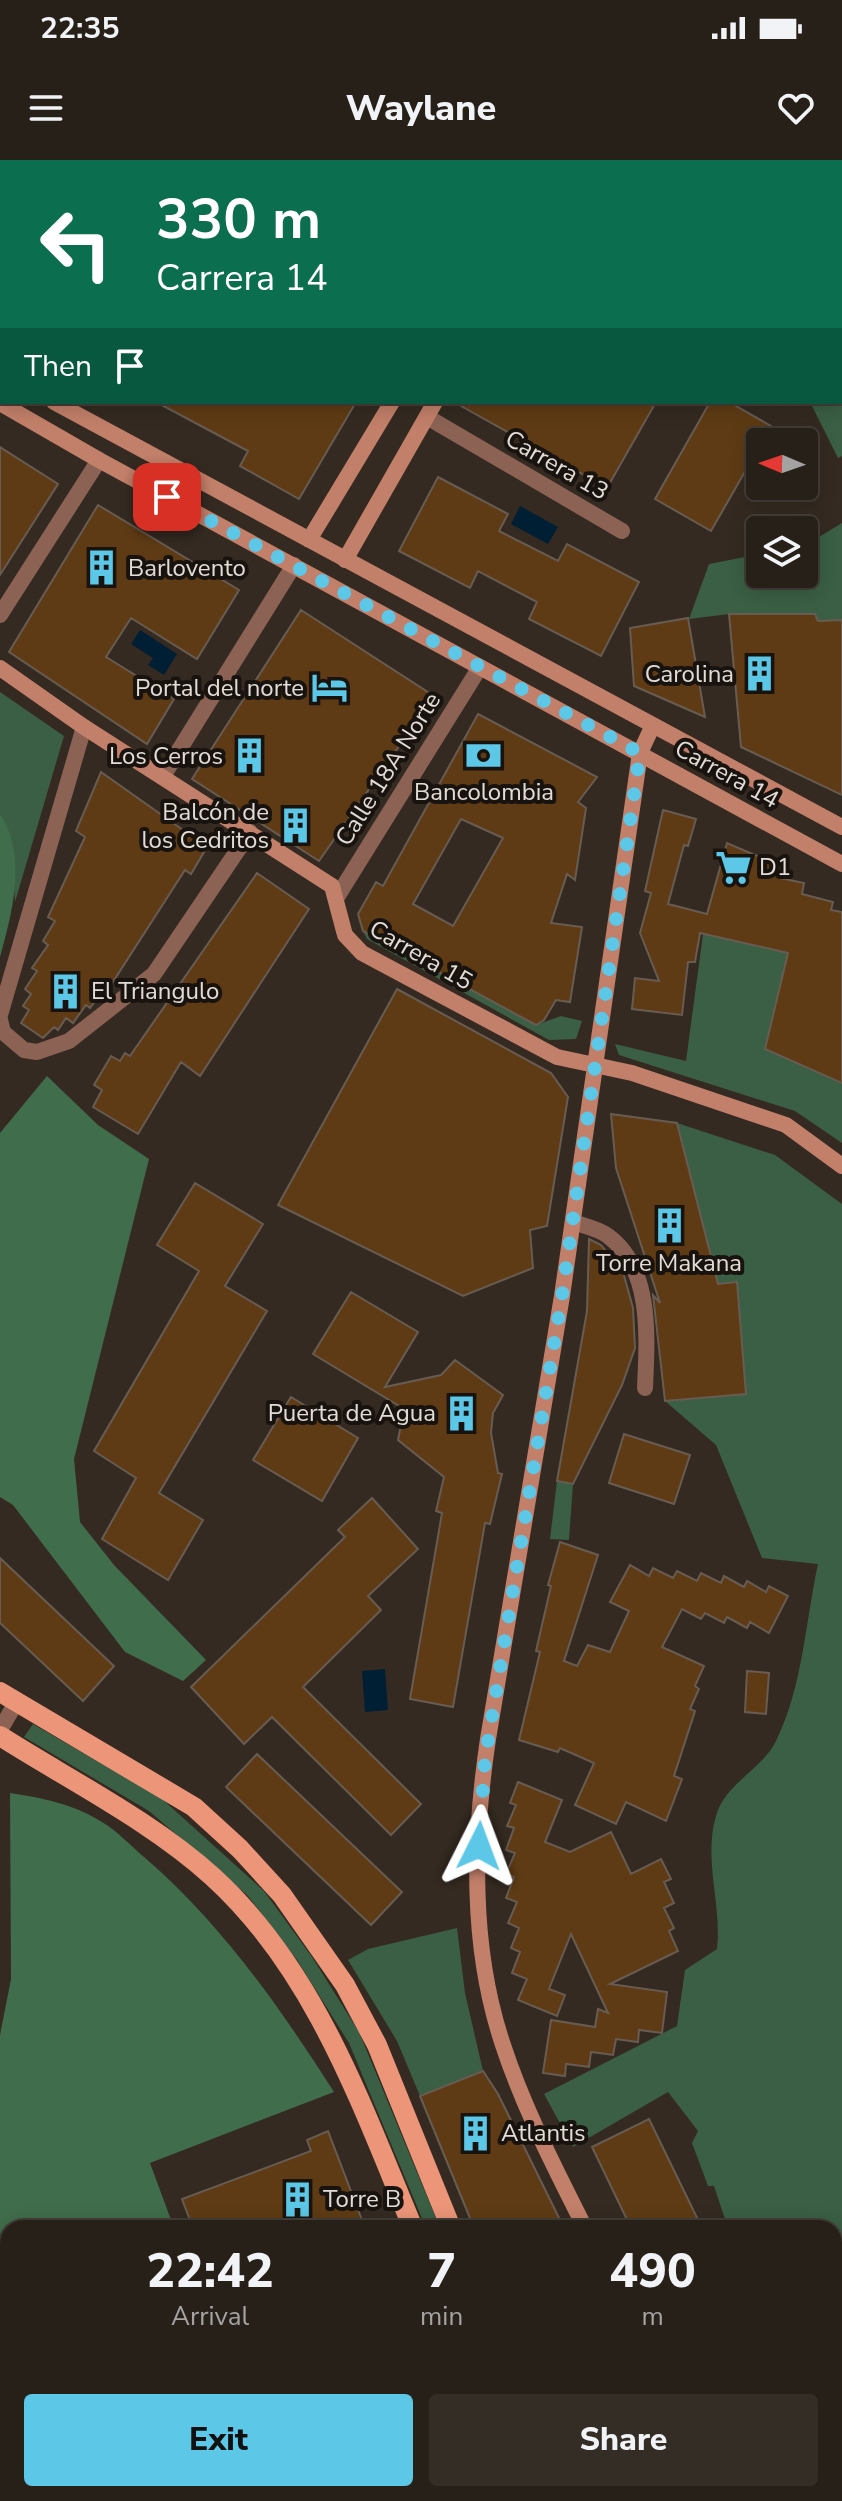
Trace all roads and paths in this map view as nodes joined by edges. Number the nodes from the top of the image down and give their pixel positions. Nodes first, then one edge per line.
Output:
1 (2, 404) edge
2 (58, 404) edge
3 (391, 404) edge
4 (431, 409) edge
5 (99, 460) junction
6 (622, 531) dead end
7 (309, 540) junction
8 (345, 560) junction
9 (294, 565) junction
10 (0, 615) edge
11 (480, 667) junction
12 (0, 668) edge
13 (653, 725) junction
14 (84, 727) junction
15 (640, 753) junction
16 (163, 776) junction
17 (842, 827) edge
18 (250, 832) junction
19 (842, 864) edge
20 (337, 897) junction
21 (0, 1018) edge
22 (594, 1067) junction
23 (842, 1166) edge
24 (573, 1222) junction
25 (645, 1388) dead end
26 (8, 1696) edge
27 (0, 1733) edge
28 (410, 2220) edge
29 (448, 2220) edge
30 (581, 2220) edge

1 - 5 street, Carrera 14
2 - 7 street, Carrera 14
3 - 7 street
4 - 6 street, Carrera 13
4 - 8 street
5 - 9 street, Carrera 14
5 - 10 street
7 - 8 street, Carrera 14
8 - 13 street, Carrera 14
9 - 11 street, Carrera 14
9 - 16 street
11 - 15 street, Carrera 14
11 - 20 street, Calle 18A Norte
12 - 14 street
13 - 15 street
13 - 17 street, Carrera 14
14 - 16 street
14 - 21 street
15 - 19 street, Carrera 14
15 - 22 street
16 - 18 street
18 - 20 street
18 - 21 street
20 - 22 street, Carrera 15
22 - 23 street, Carrera 15
22 - 24 street
24 - 25 street
24 - 30 street
26 - 27 street
26 - 29 main road
27 - 28 main road

